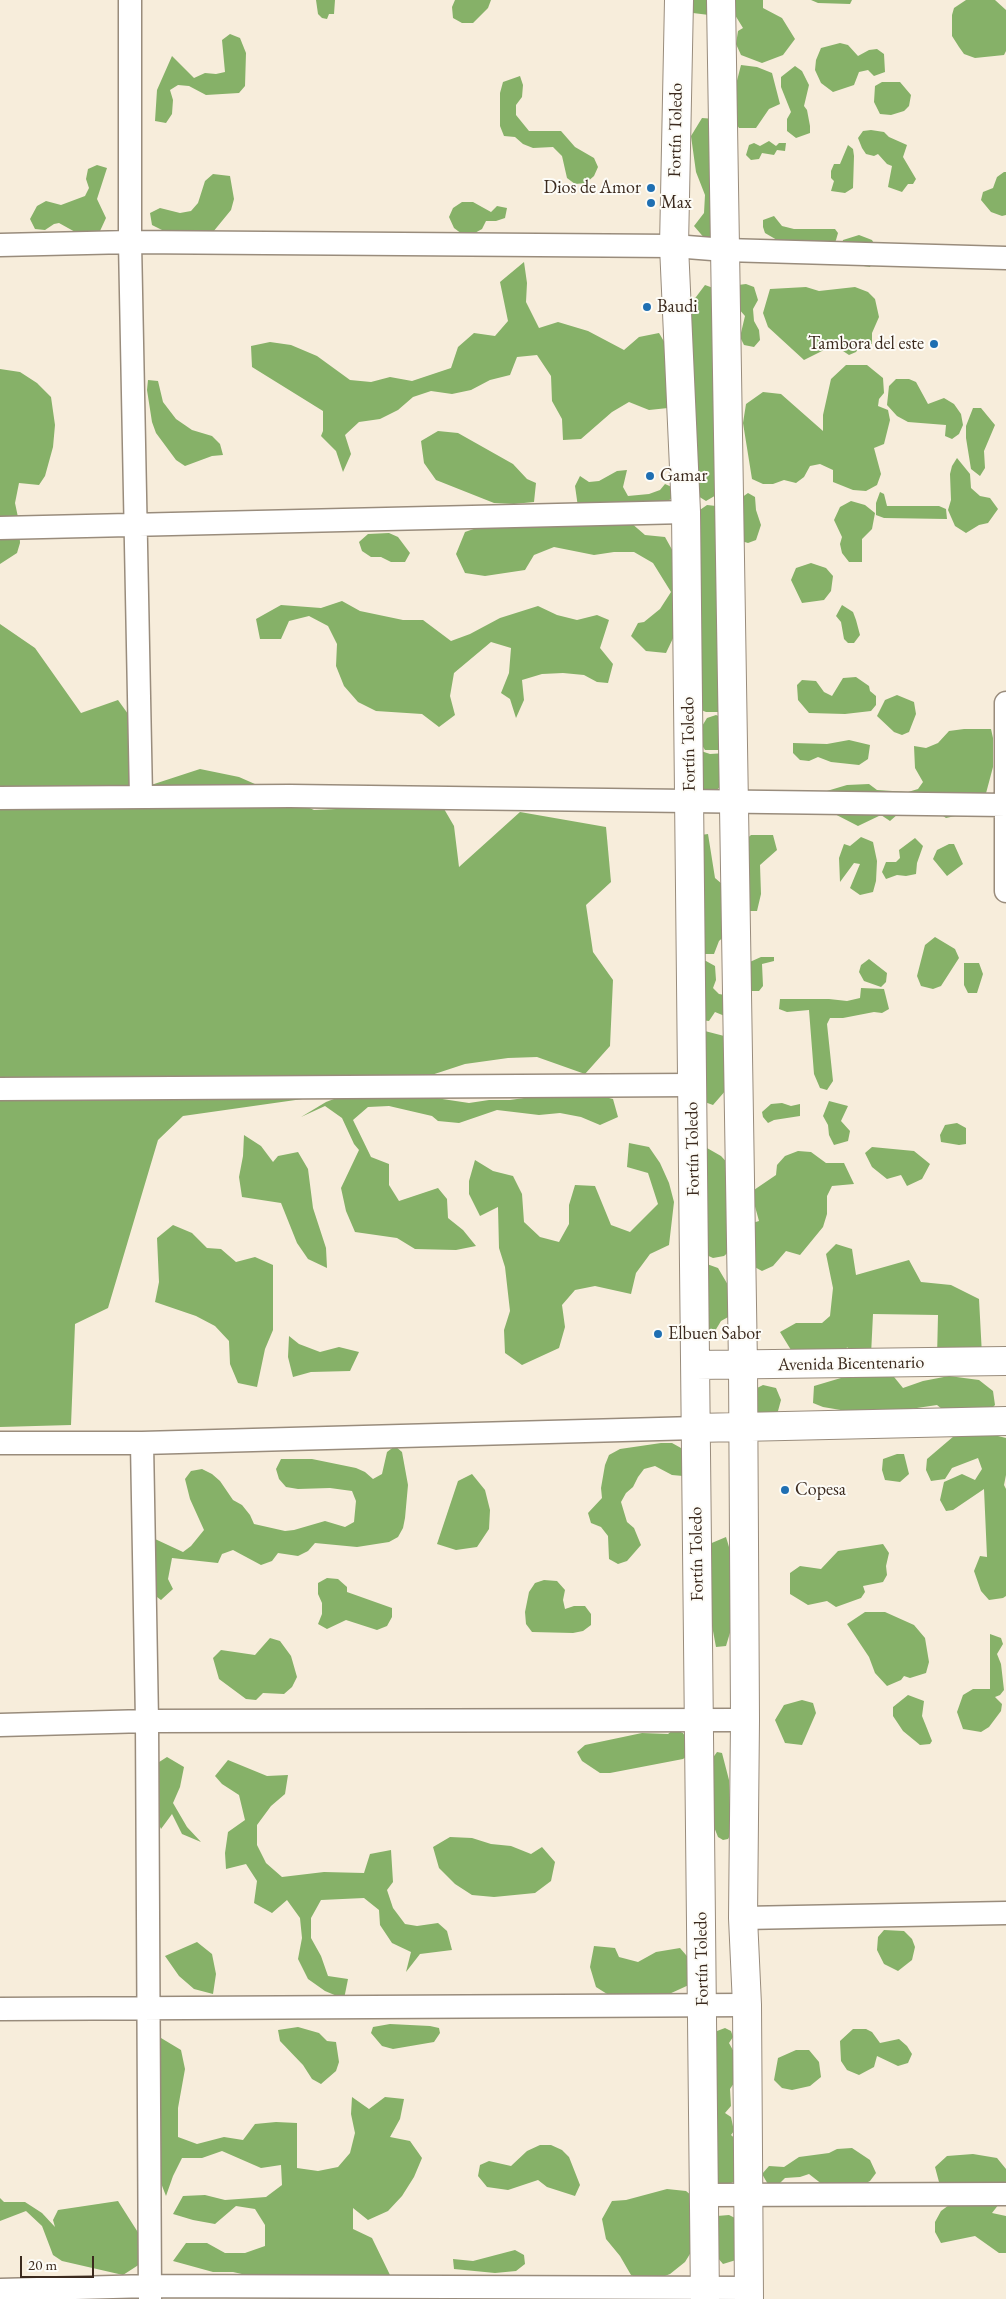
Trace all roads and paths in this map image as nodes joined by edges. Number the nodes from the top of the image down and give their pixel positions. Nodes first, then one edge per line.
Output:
1 (130, 0) edge
2 (679, 0) edge
3 (721, 0) edge
4 (130, 242) junction
5 (0, 245) edge
6 (674, 246) junction
7 (725, 250) junction
8 (1006, 258) edge
9 (686, 512) junction
10 (136, 526) junction
11 (0, 528) edge
12 (1006, 703) edge
13 (141, 797) junction
14 (0, 798) edge
15 (689, 801) junction
16 (734, 801) junction
17 (1005, 805) edge
18 (1006, 891) edge
19 (693, 1085) junction
20 (0, 1089) edge
21 (1006, 1361) edge
22 (696, 1365) junction
23 (743, 1366) junction
24 (1006, 1421) edge
25 (696, 1428) junction
26 (743, 1428) junction
27 (142, 1443) junction
28 (0, 1444) edge
29 (745, 1720) junction
30 (699, 1721) junction
31 (147, 1722) junction
32 (0, 1725) edge
33 (1006, 1913) edge
34 (743, 1918) junction
35 (747, 2005) junction
36 (702, 2006) junction
37 (149, 2007) junction
38 (0, 2009) edge
39 (1006, 2194) edge
40 (704, 2195) junction
41 (749, 2196) junction
42 (0, 2290) edge
43 (150, 2292) edge
44 (705, 2294) edge
45 (749, 2294) edge

1 - 4 street
2 - 6 street, Fortín Toledo
3 - 7 street
4 - 5 street
4 - 6 street
4 - 10 street
6 - 7 street
6 - 9 street, Fortín Toledo
7 - 8 street
7 - 16 street
9 - 10 street
9 - 15 street, Fortín Toledo
10 - 11 street
10 - 13 street
12 - 17 street
13 - 14 street
13 - 15 street
15 - 16 street
15 - 19 street, Fortín Toledo
16 - 17 street
16 - 23 street
17 - 18 street
19 - 20 street
19 - 22 street, Fortín Toledo
21 - 23 street, Avenida Bicentenario
22 - 23 street, Avenida Bicentenario
22 - 25 street, Fortín Toledo
23 - 26 street
24 - 26 street
25 - 26 street
25 - 27 street
25 - 30 street, Fortín Toledo
26 - 29 street
27 - 28 street
27 - 31 street
29 - 30 street
29 - 34 street
30 - 31 street
30 - 36 street, Fortín Toledo
31 - 32 street
31 - 37 street
33 - 34 street
34 - 35 street
35 - 36 street
35 - 41 street
36 - 37 street
36 - 40 street, Fortín Toledo
37 - 38 street
37 - 43 street
39 - 41 street
40 - 41 street
40 - 44 street, Fortín Toledo
41 - 45 street
42 - 43 street
43 - 44 street
44 - 45 street

